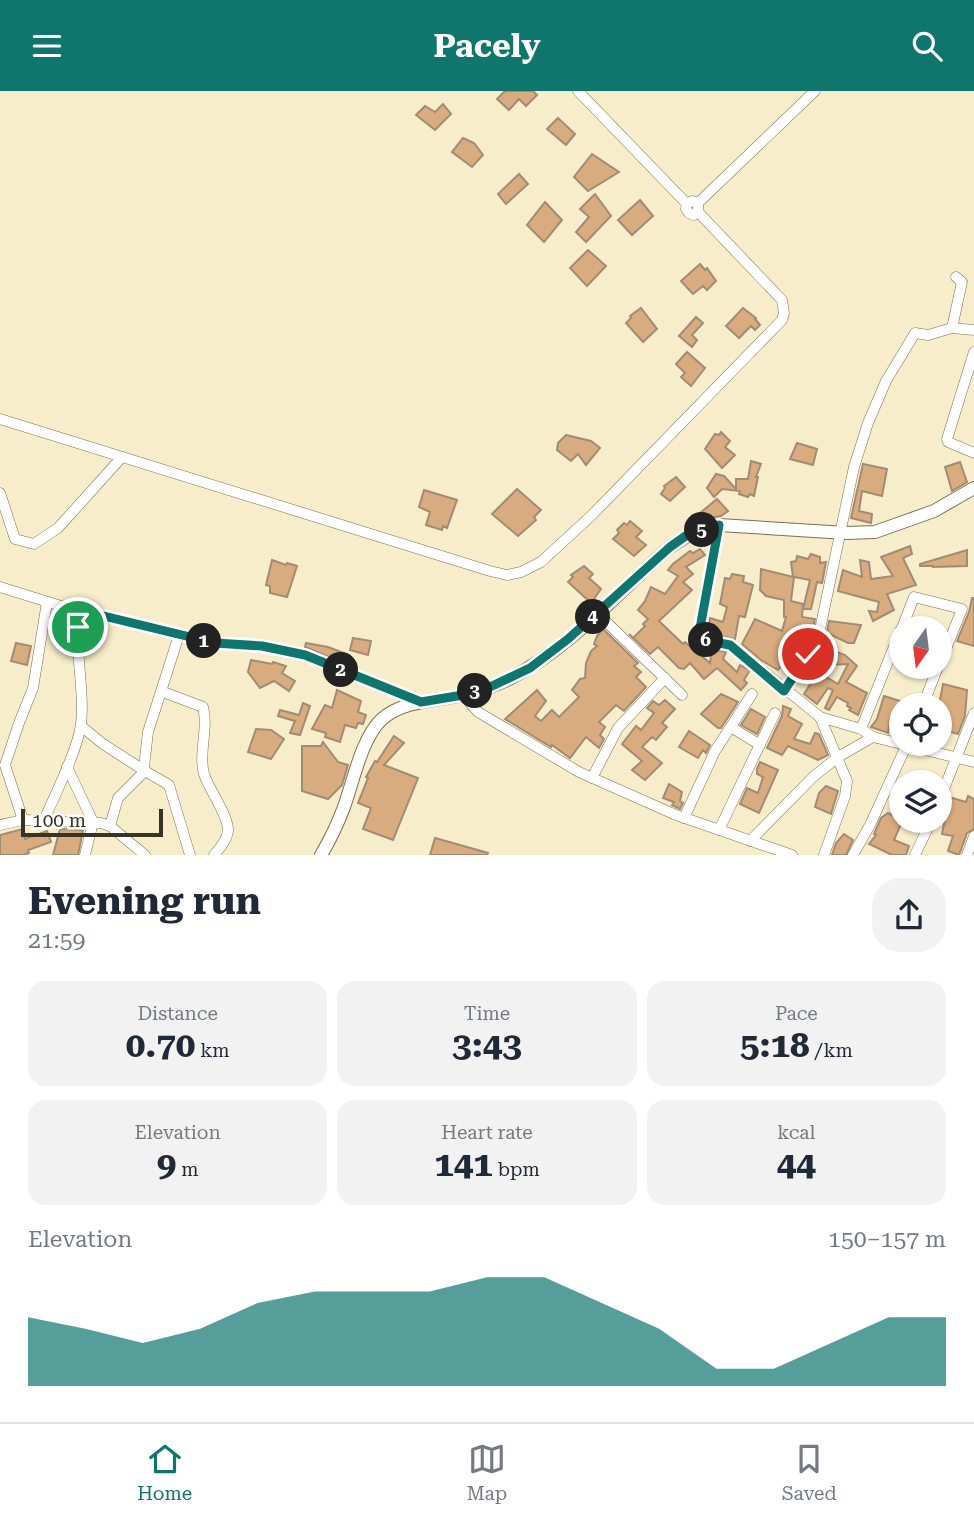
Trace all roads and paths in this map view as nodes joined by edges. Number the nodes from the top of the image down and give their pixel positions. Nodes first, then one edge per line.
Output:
1 (578, 91) edge
2 (815, 91) edge
3 (695, 206) junction
4 (956, 277) dead end
5 (952, 328) junction
6 (974, 330) edge
7 (974, 352) edge
8 (0, 419) edge
9 (974, 453) edge
10 (122, 457) junction
11 (974, 488) edge
12 (0, 493) edge
13 (719, 525) junction
14 (838, 532) junction
15 (0, 587) edge
16 (47, 602) junction
17 (83, 611) junction
18 (597, 613) junction
19 (907, 616) edge
20 (952, 633) edge
21 (179, 635) junction
22 (889, 661) edge
23 (665, 678) junction
24 (784, 691) junction
25 (163, 692) junction
26 (752, 694) dead end
27 (463, 695) junction
28 (682, 695) dead end
29 (421, 702) junction
30 (775, 713) dead end
31 (974, 713) edge
32 (820, 717) junction
33 (81, 726) junction
34 (731, 727) junction
35 (861, 729) junction
36 (873, 737) junction
37 (889, 741) edge
38 (760, 745) junction
39 (901, 756) edge
40 (948, 756) edge
41 (838, 757) junction
42 (956, 758) junction
43 (974, 762) edge
44 (3, 764) edge
45 (67, 767) junction
46 (951, 770) edge
47 (145, 771) junction
48 (592, 778) junction
49 (684, 818) junction
50 (23, 820) junction
51 (44, 820) junction
52 (93, 822) junction
53 (0, 825) edge
54 (110, 826) junction
55 (719, 830) junction
56 (925, 833) edge
57 (974, 836) edge
58 (750, 841) junction
59 (85, 855) edge
60 (145, 855) edge
61 (190, 855) edge
62 (214, 855) edge
63 (321, 855) edge
64 (792, 855) edge
65 (824, 855) edge
66 (853, 855) edge
67 (915, 855) edge
68 (967, 855) edge

1 - 3 street
2 - 3 street
3 - 10 street
4 - 5 street
5 - 6 street
5 - 14 street
7 - 9 street
8 - 10 street
10 - 12 street
11 - 14 street
13 - 14 street
13 - 18 street
13 - 24 street
14 - 24 street
15 - 16 street
16 - 17 street
16 - 44 street
17 - 21 street
17 - 33 street
18 - 23 street
18 - 27 street
19 - 20 street
21 - 25 street
21 - 29 street
22 - 35 street
23 - 28 street
23 - 48 street
24 - 32 street
25 - 47 street
25 - 62 street
26 - 34 street
27 - 29 street
27 - 48 street
29 - 63 street
30 - 38 street
31 - 42 street
32 - 35 street
32 - 41 street
33 - 45 street
33 - 47 street
34 - 38 street
34 - 49 street
35 - 36 street
36 - 37 street
36 - 41 street
38 - 55 street
39 - 66 street
40 - 42 street
41 - 58 street
41 - 65 street
42 - 43 street
42 - 46 street
44 - 50 street
45 - 51 street
45 - 52 street
47 - 54 street
47 - 61 street
48 - 49 street
49 - 55 street
50 - 51 street
50 - 53 street
51 - 52 street
52 - 54 street
52 - 59 street
54 - 60 street
55 - 58 street
56 - 67 street
57 - 68 street
58 - 64 street

